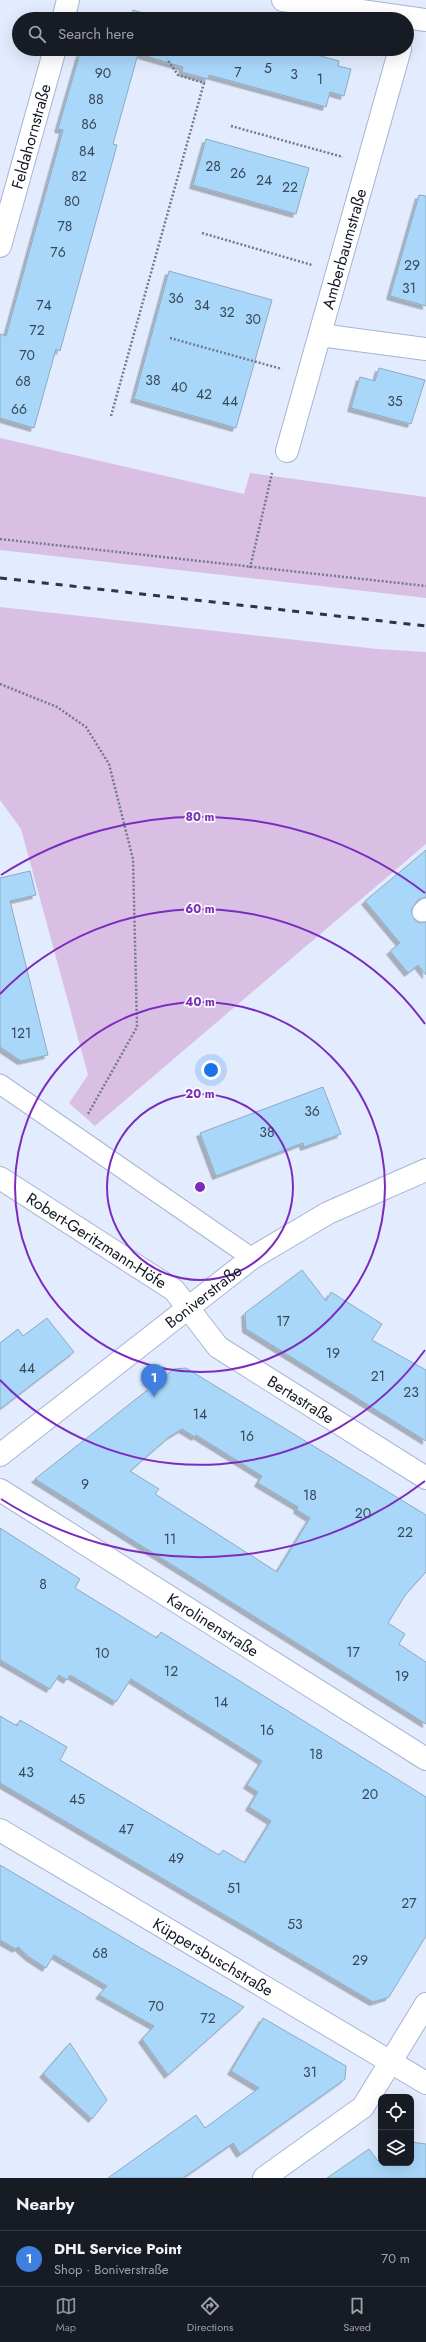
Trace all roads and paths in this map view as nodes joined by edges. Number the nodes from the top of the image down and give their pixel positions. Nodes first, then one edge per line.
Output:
1 (68, 0) edge
2 (283, 0) edge
3 (65, 12) edge
4 (388, 12) edge
5 (53, 56) edge
6 (398, 56) edge
7 (167, 59) dead end
8 (231, 126) dead end
9 (368, 164) junction
10 (202, 233) dead end
11 (0, 246) edge
12 (338, 272) junction
13 (320, 335) junction
14 (170, 338) dead end
15 (426, 349) edge
16 (309, 377) junction
17 (111, 416) dead end
18 (287, 452) joint
19 (0, 539) edge
20 (250, 568) junction
21 (426, 586) edge
22 (0, 684) edge
23 (0, 1084) edge
24 (76, 1136) junction
25 (426, 1170) edge
26 (0, 1178) edge
27 (252, 1258) junction
28 (189, 1307) junction
29 (0, 1455) edge
30 (426, 1478) edge
31 (0, 1490) edge
32 (426, 1759) edge
33 (0, 1830) edge
34 (426, 2004) edge
35 (389, 2062) junction
36 (426, 2083) edge
37 (264, 2178) edge

1 - 3 street
2 - 4 street
5 - 11 street, Feldahornstraße
6 - 9 street, Amberbaumstraße
7 - 17 path
8 - 9 path
9 - 12 street, Amberbaumstraße
10 - 12 path
12 - 13 street, Amberbaumstraße
13 - 15 street
13 - 16 street, Amberbaumstraße
14 - 16 path
16 - 18 street, Amberbaumstraße
18 - 20 path
19 - 20 path
20 - 21 path
22 - 24 path
23 - 24 lane
24 - 27 lane
25 - 27 street, Boniverstraße
26 - 28 street, Robert-Geritzmann-Höfe
27 - 28 street, Boniverstraße
28 - 29 street, Boniverstraße
28 - 30 street, Bertastraße
31 - 32 street, Karolinenstraße
33 - 35 street, Küppersbuschstraße
34 - 35 street
35 - 36 street, Küppersbuschstraße
35 - 37 street

